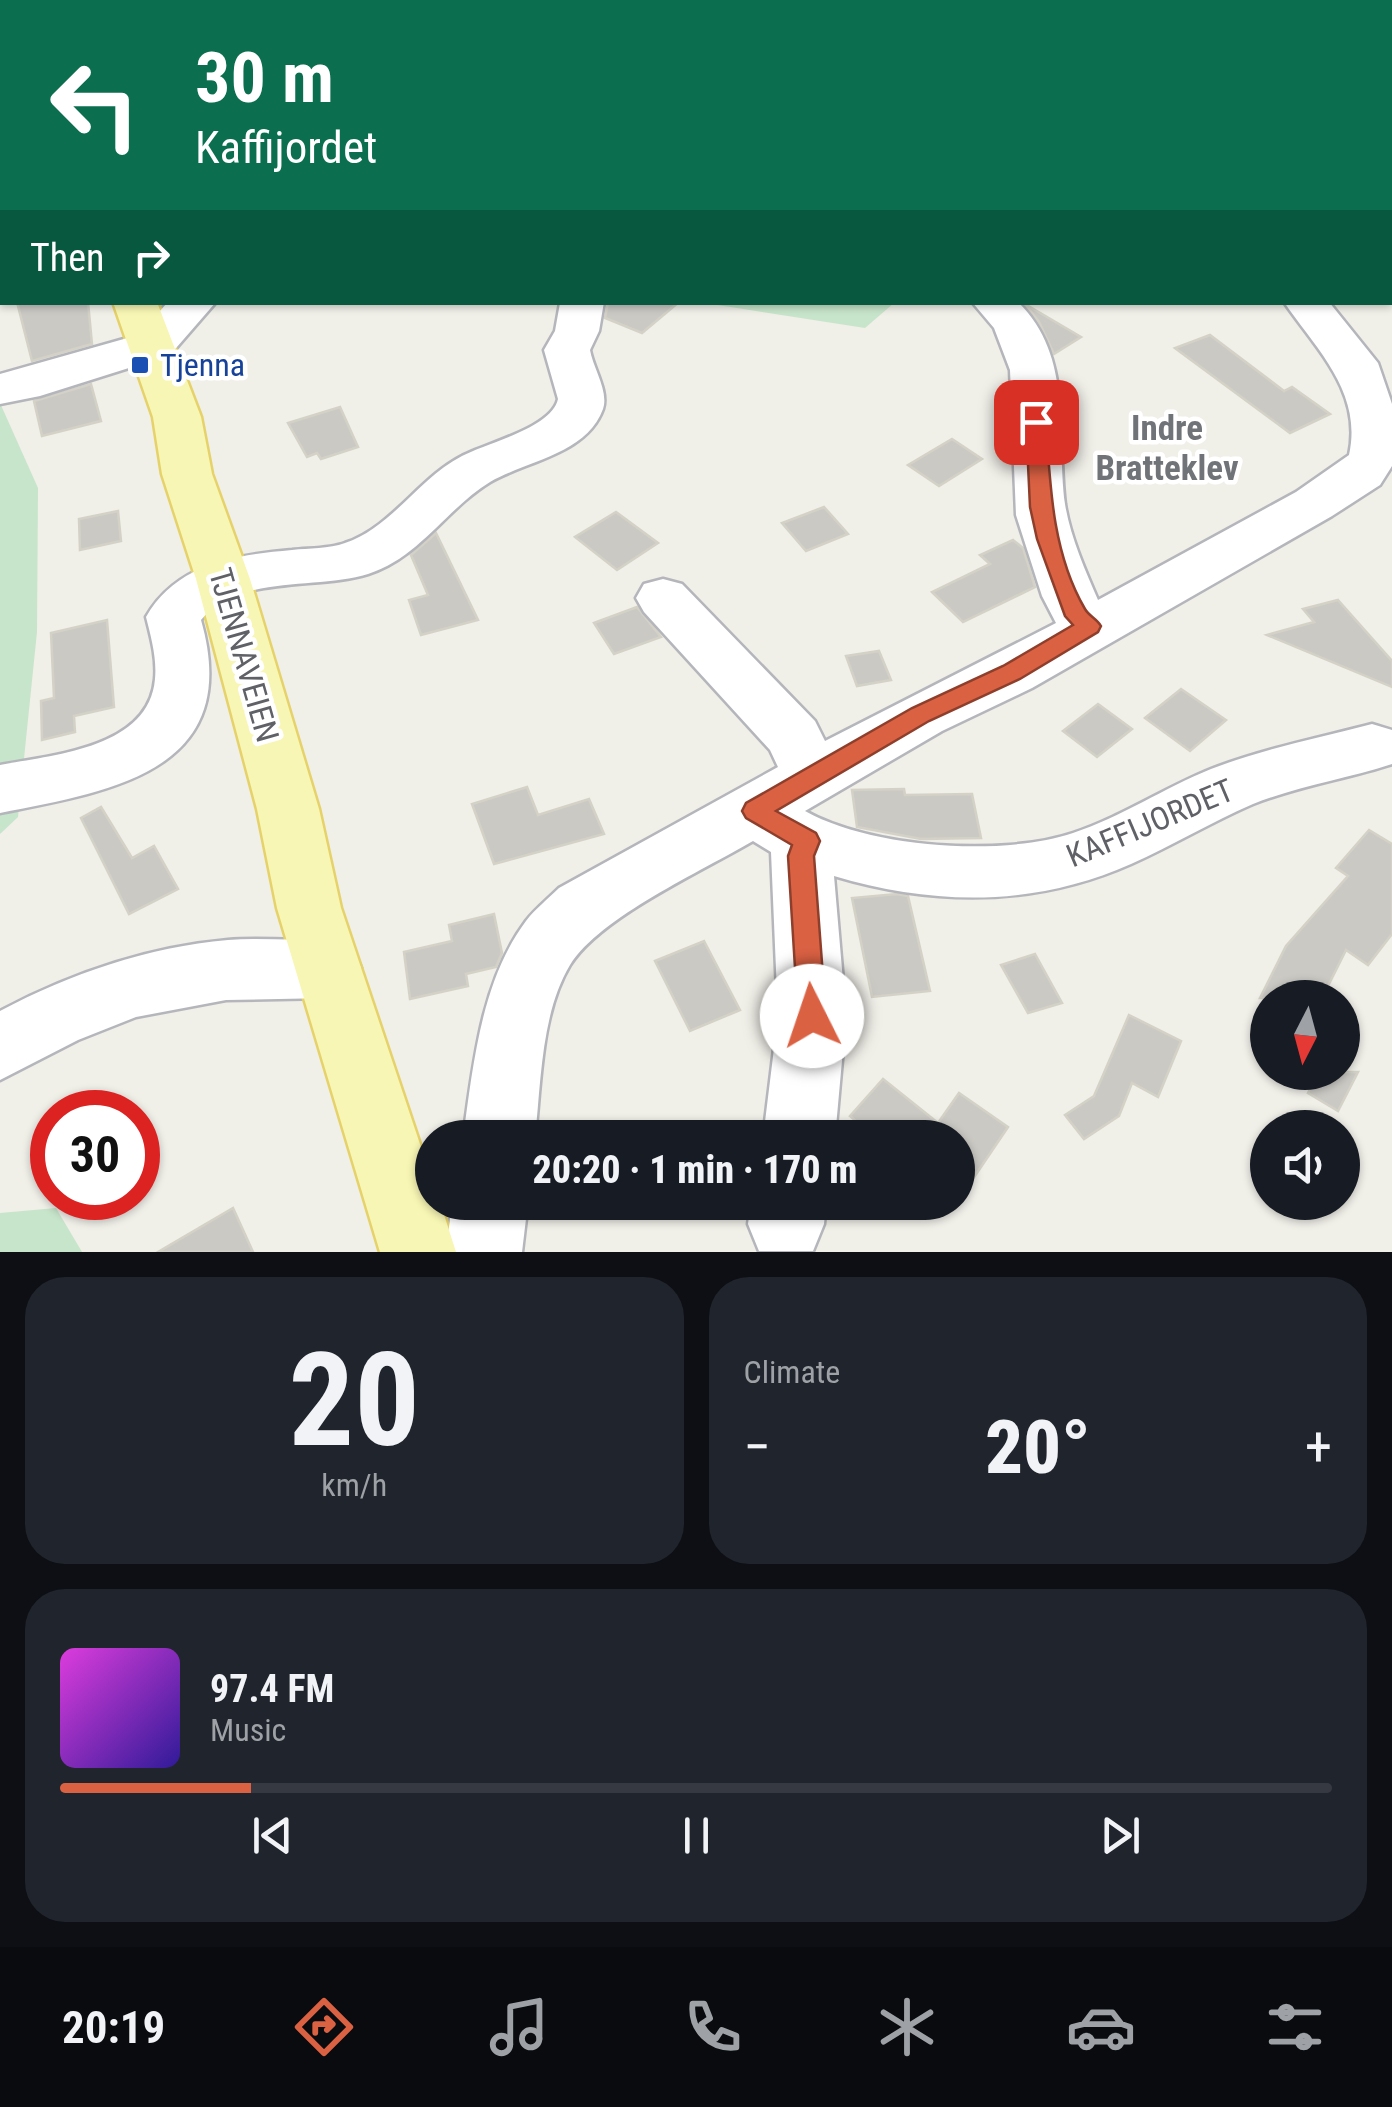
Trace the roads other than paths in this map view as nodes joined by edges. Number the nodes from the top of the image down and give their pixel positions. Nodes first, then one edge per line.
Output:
1 (191, 305) edge
2 (582, 305) edge
3 (996, 305) edge
4 (1307, 305) edge
5 (144, 324) edge
6 (0, 389) edge
7 (1381, 454) edge
8 (223, 579) junction
9 (662, 598) dead end
10 (1090, 626) junction
11 (1372, 747) dead end
12 (0, 790) edge
13 (792, 810) junction
14 (328, 968) junction
15 (0, 1048) edge
16 (501, 1120) edge
17 (801, 1120) edge
18 (488, 1220) edge
19 (418, 1252) edge
20 (484, 1252) edge

1 - 5 street
2 - 8 street
3 - 10 street
4 - 7 street
5 - 6 street
5 - 8 main road, TJENNAVEIEN
7 - 10 street
8 - 12 street
8 - 14 main road, TJENNAVEIEN
9 - 13 street
10 - 13 street
11 - 13 street, KAFFIJORDET
13 - 16 street
13 - 17 street
14 - 15 street
14 - 19 main road, TJENNAVEIEN
18 - 20 street

